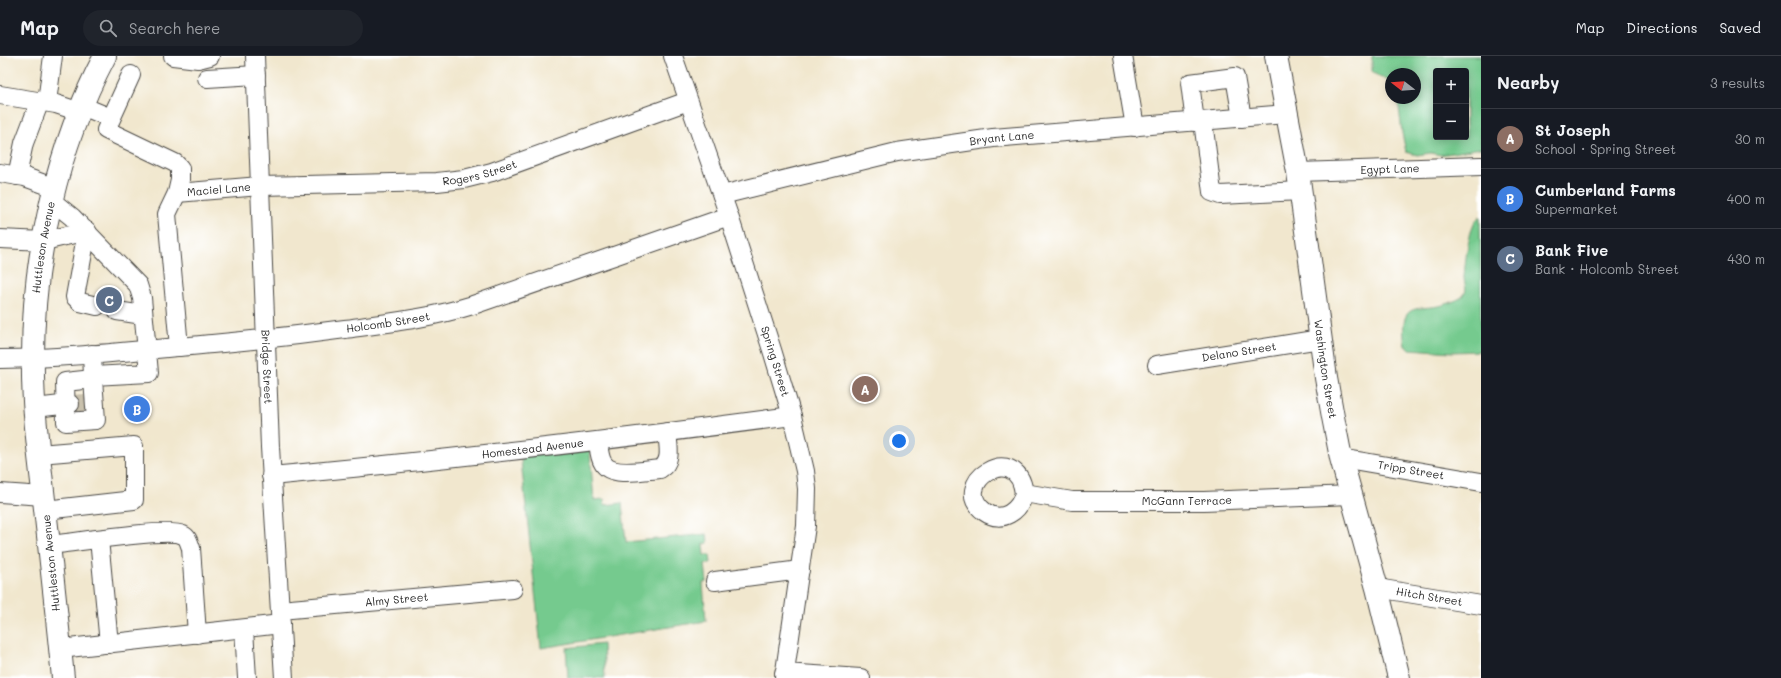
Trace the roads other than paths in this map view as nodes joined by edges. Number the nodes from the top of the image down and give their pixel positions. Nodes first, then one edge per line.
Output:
1 (53, 56) edge
2 (105, 56) edge
3 (173, 56) edge
4 (210, 56) edge
5 (252, 56) edge
6 (673, 56) edge
7 (1123, 56) edge
8 (1276, 56) edge
9 (256, 75) junction
10 (131, 76) dead end
11 (206, 78) dead end
12 (0, 95) edge
13 (44, 101) junction
14 (688, 101) junction
15 (81, 109) junction
16 (1287, 114) junction
17 (111, 118) junction
18 (1242, 118) junction
19 (1199, 122) junction
20 (1135, 127) junction
21 (1481, 166) edge
22 (8, 174) edge
23 (1300, 182) junction
24 (260, 186) junction
25 (177, 193) junction
26 (54, 195) junction
27 (722, 195) junction
28 (729, 216) junction
29 (86, 231) junction
30 (0, 239) edge
31 (44, 241) junction
32 (96, 306) dead end
33 (117, 311) dead end
34 (143, 315) junction
35 (265, 339) junction
36 (1320, 339) junction
37 (179, 347) junction
38 (146, 350) junction
39 (92, 354) junction
40 (32, 358) junction
41 (0, 359) edge
42 (1157, 365) dead end
43 (93, 378) junction
44 (80, 404) junction
45 (35, 408) junction
46 (792, 416) junction
47 (667, 432) junction
48 (598, 441) junction
49 (39, 451) junction
50 (1341, 458) junction
51 (272, 476) junction
52 (1481, 482) edge
53 (0, 493) edge
54 (1024, 493) dead end
55 (1351, 495) junction
56 (44, 503) junction
57 (99, 539) junction
58 (49, 545) junction
59 (800, 570) junction
60 (715, 581) dead end
61 (1377, 588) junction
62 (513, 589) dead end
63 (1481, 605) edge
64 (281, 617) junction
65 (244, 629) junction
66 (197, 634) junction
67 (109, 644) junction
68 (60, 650) junction
69 (784, 676) edge
70 (63, 678) edge
71 (247, 678) edge
72 (284, 678) edge
73 (861, 678) edge
74 (1399, 678) edge

1 - 13 street
2 - 15 main road, Huttleson Avenue
3 - 4 street
5 - 9 street, Bridge Street
6 - 14 street, Spring Street
7 - 20 street
8 - 16 main road, Washington Street
9 - 11 street
9 - 24 street, Bridge Street
10 - 17 street
12 - 13 street
13 - 15 street
13 - 22 street
14 - 24 street, Rogers Street
14 - 27 street, Spring Street
15 - 17 street
15 - 26 main road, Huttleson Avenue
16 - 18 street, Bryant Lane
16 - 23 main road, Washington Street
17 - 25 street
18 - 19 street, Bryant Lane
18 - 19 street
19 - 20 street, Bryant Lane
19 - 23 street, Egypt Lane
20 - 27 street, Bryant Lane
21 - 23 street, Egypt Lane
22 - 26 street
23 - 36 main road, Washington Street
24 - 25 street, Maciel Lane
24 - 35 street, Bridge Street
25 - 37 street
26 - 29 street
26 - 31 main road, Huttleson Avenue
27 - 28 street, Spring Street
28 - 35 street, Holcomb Street
28 - 46 street, Spring Street
29 - 31 street
29 - 32 street
29 - 34 street
30 - 31 street
31 - 40 main road, Huttleson Avenue
33 - 34 street
34 - 38 street
35 - 37 street, Holcomb Street
35 - 51 street, Bridge Street
36 - 42 street, Delano Street
36 - 50 main road, Washington Street
37 - 38 street, Holcomb Street
38 - 39 street, Holcomb Street
38 - 43 street
39 - 40 street, Holcomb Street
39 - 43 street
40 - 41 street, Holcomb Street
40 - 45 main road, Huttleson Avenue
43 - 44 street
43 - 44 street
44 - 45 street
45 - 49 main road, Huttleson Avenue
46 - 47 street, Homestead Avenue
46 - 59 street, Spring Street
47 - 48 street, Homestead Avenue
47 - 48 street
48 - 51 street, Homestead Avenue
49 - 56 main road, Huttleston Avenue
49 - 56 street
50 - 52 street, Tripp Street
50 - 55 main road, Washington Street
51 - 64 street, Bridge Street
53 - 56 street
54 - 55 street, McGann Terrace
55 - 61 main road, Washington Street
56 - 58 main road, Huttleston Avenue
57 - 58 street
57 - 66 street
57 - 67 street
58 - 68 main road, Huttleston Avenue
59 - 60 street
59 - 69 street, Spring Street
61 - 63 street, Hitch Street
61 - 74 main road, Washington Street
62 - 64 street, Almy Street
64 - 65 street, Almy Street
64 - 72 street, Bridge Street
65 - 66 street, Almy Street
65 - 71 street
66 - 67 street, Almy Street
67 - 68 street, Almy Street
68 - 70 main road, Huttleston Avenue
69 - 73 street

